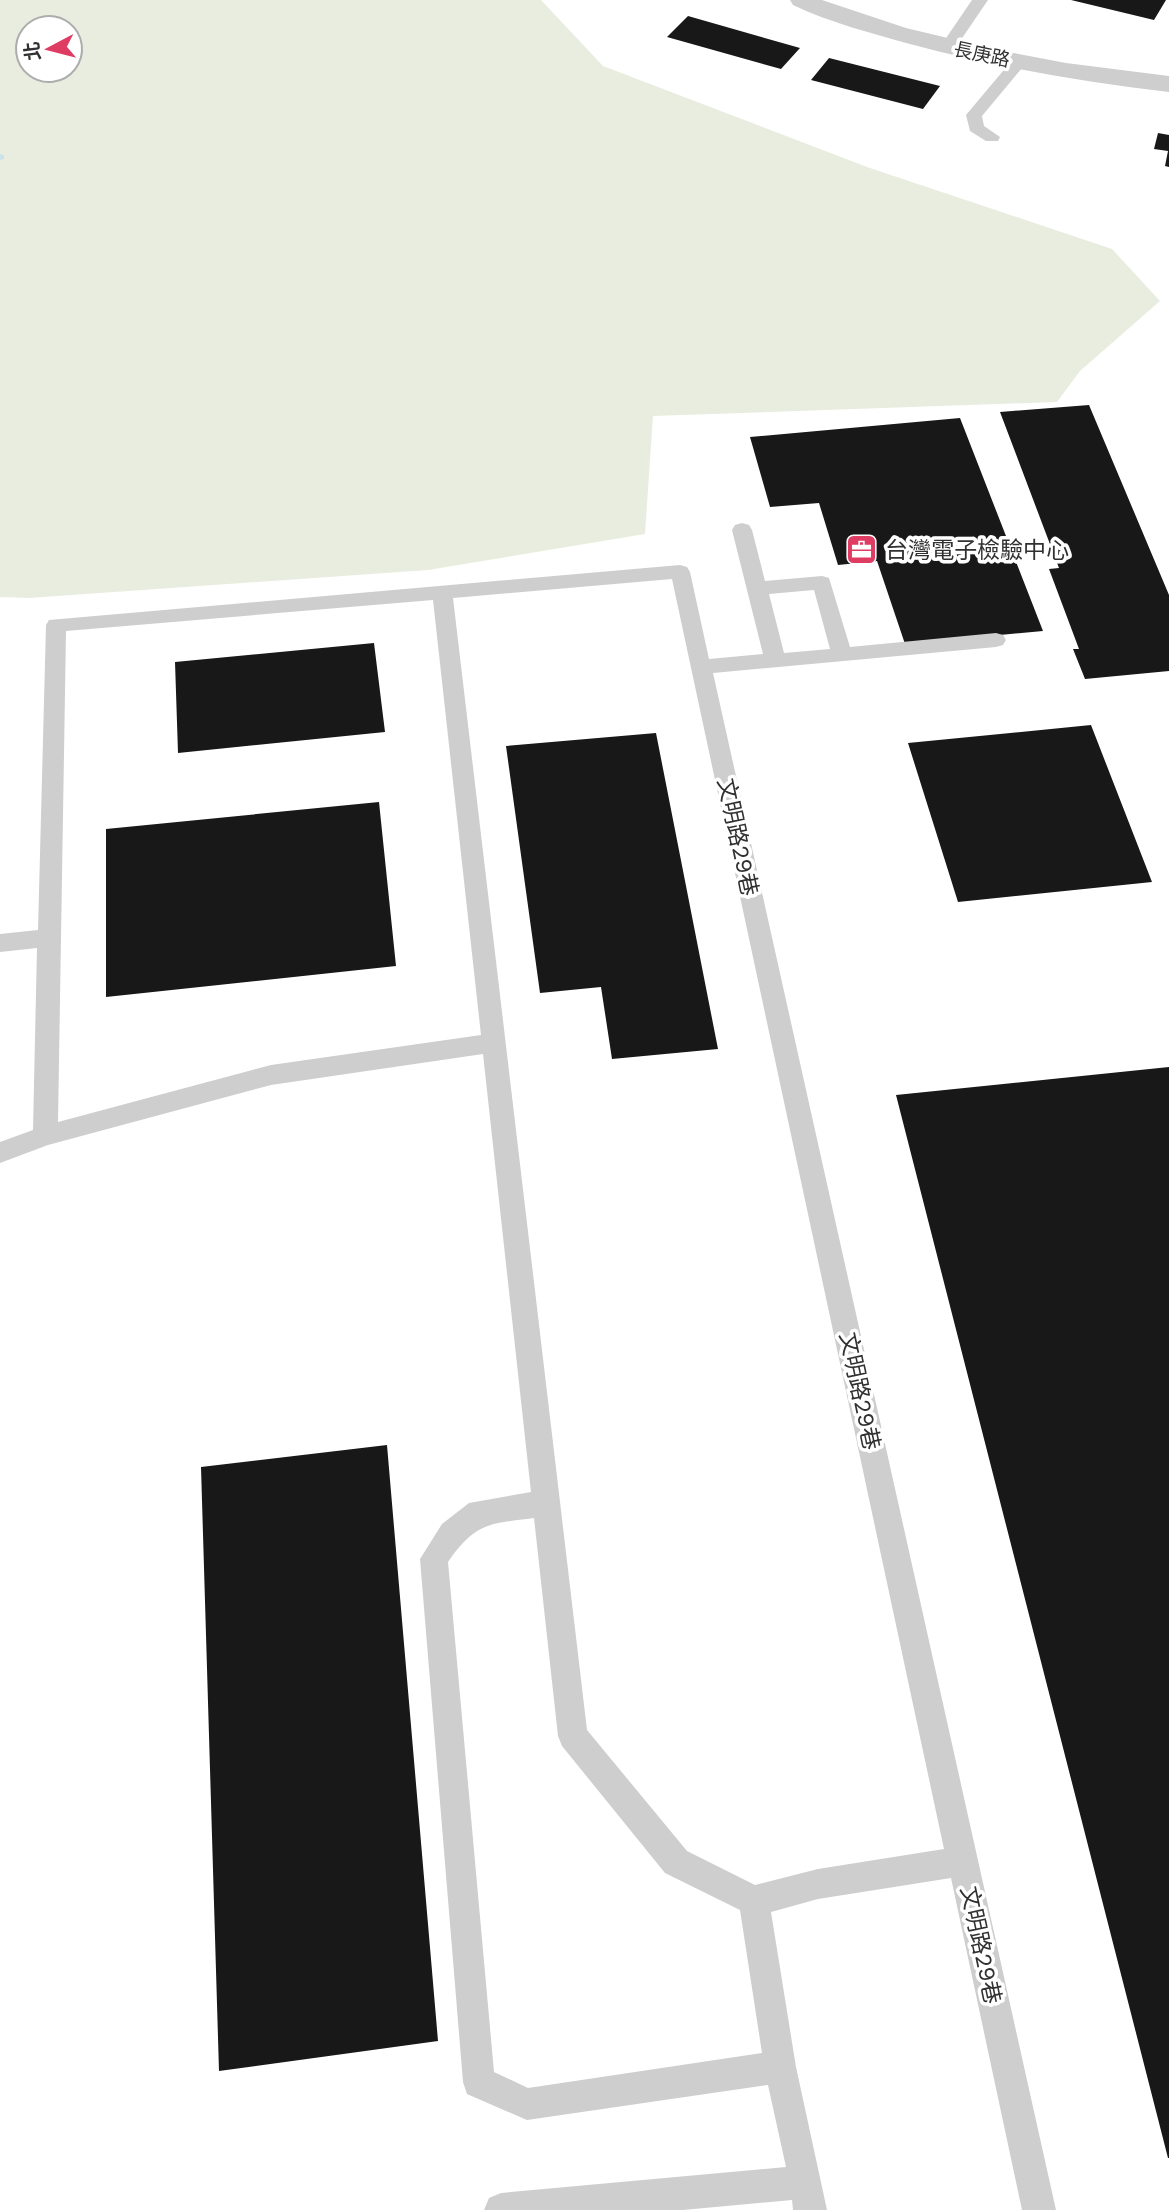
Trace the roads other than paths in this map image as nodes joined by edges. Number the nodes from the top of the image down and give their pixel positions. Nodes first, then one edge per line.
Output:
1 (802, 0) edge
2 (980, 0) edge
3 (948, 47) junction
4 (1019, 62) junction
5 (1169, 84) edge
6 (992, 137) dead end
7 (742, 530) dead end
8 (757, 589) junction
9 (442, 592) junction
10 (996, 640) dead end
11 (842, 655) junction
12 (775, 660) junction
13 (701, 667) junction
14 (50, 938) junction
15 (0, 943) edge
16 (493, 1042) junction
17 (45, 1136) junction
18 (0, 1153) edge
19 (548, 1503) junction
20 (962, 1861) junction
21 (754, 1900) junction
22 (780, 2067) junction
23 (808, 2196) edge
24 (501, 2210) edge
25 (1039, 2210) edge

1 - 3 street, 長庚路
2 - 3 lane
3 - 4 street, 長庚路
4 - 5 street, 長庚路
4 - 6 lane
7 - 8 lane
8 - 11 lane
8 - 12 lane
9 - 13 lane, 文明路29巷
9 - 14 lane
9 - 16 lane
10 - 11 lane
11 - 12 lane
12 - 13 lane
13 - 20 lane, 文明路29巷
14 - 15 lane
14 - 17 lane
16 - 17 lane
16 - 19 lane
17 - 18 lane
19 - 21 lane
19 - 22 lane
20 - 21 lane
20 - 25 lane, 文明路29巷
21 - 22 lane
22 - 23 lane
23 - 24 lane

